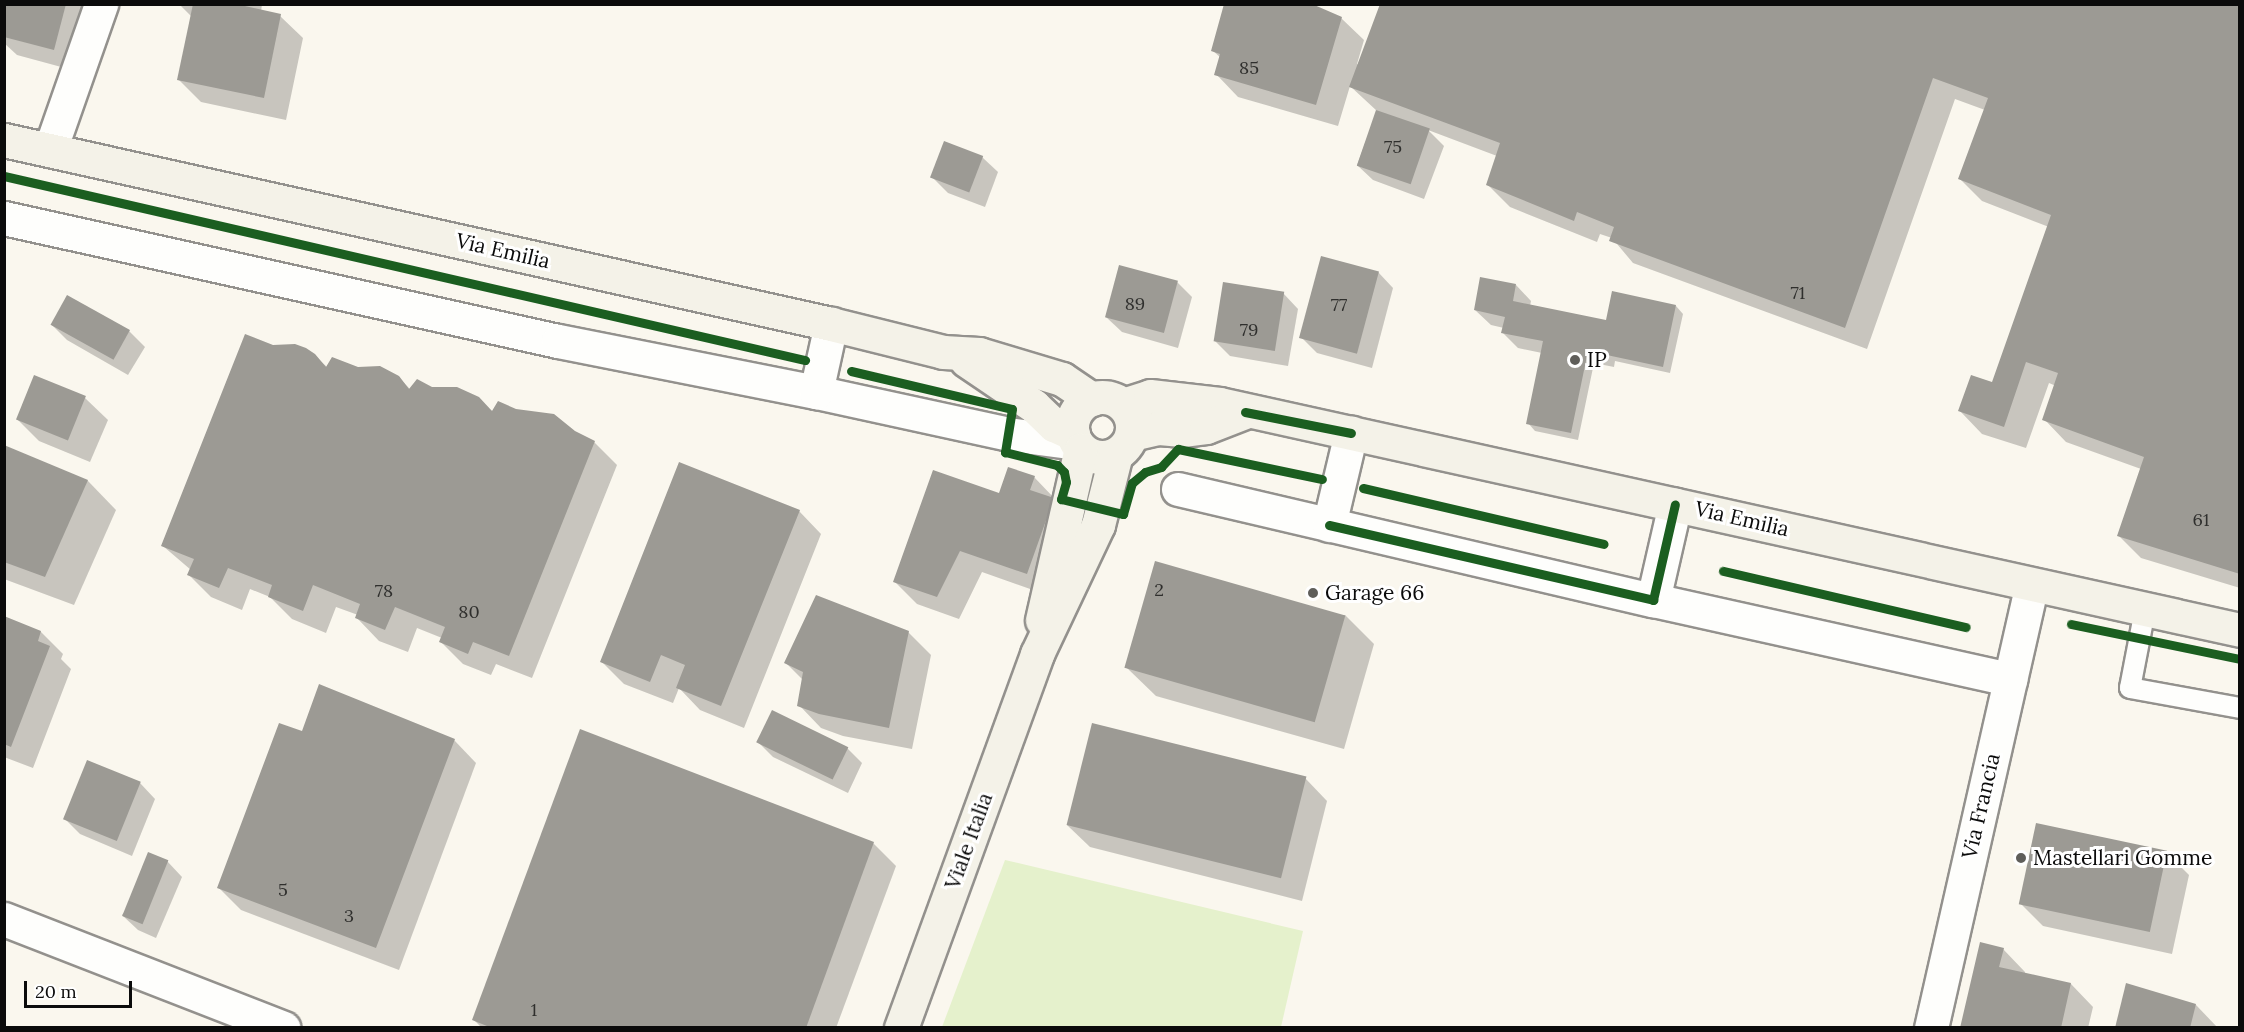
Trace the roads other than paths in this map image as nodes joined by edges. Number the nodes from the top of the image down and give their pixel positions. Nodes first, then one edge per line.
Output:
1 (101, 4) edge
2 (4, 140) edge
3 (50, 150) junction
4 (4, 218) edge
5 (831, 324) junction
6 (956, 354) junction
7 (816, 392) junction
8 (1116, 423) junction
9 (1351, 433) junction
10 (1077, 442) junction
11 (1178, 489) dead end
12 (1675, 504) junction
13 (1329, 525) junction
14 (2032, 585) junction
15 (1653, 600) junction
16 (2145, 610) junction
17 (2240, 630) edge
18 (1037, 654) junction
19 (2010, 679) junction
20 (2240, 708) edge
21 (4, 919) edge
22 (284, 1028) edge
23 (901, 1028) edge
24 (1931, 1028) edge

1 - 3 street
2 - 3 main road, Via Emilia
3 - 5 main road, Via Emilia
4 - 7 street
5 - 6 main road, Via Emilia
5 - 7 street
6 - 8 main road, Via Emilia
6 - 10 main road, Via Emilia
7 - 10 street
8 - 9 main road, Via Emilia
8 - 10 main road, Via Emilia
8 - 10 main road
8 - 18 main road, Viale Italia
9 - 12 main road, Via Emilia
9 - 13 street
10 - 18 main road, Viale Italia
11 - 13 street
12 - 14 main road, Via Emilia
12 - 15 street
13 - 15 street
14 - 16 main road, Via Emilia
14 - 19 street, Via Francia
15 - 19 street
16 - 17 main road, Via Emilia
16 - 20 lane
18 - 23 main road, Viale Italia
19 - 24 street, Via Francia
21 - 22 street

